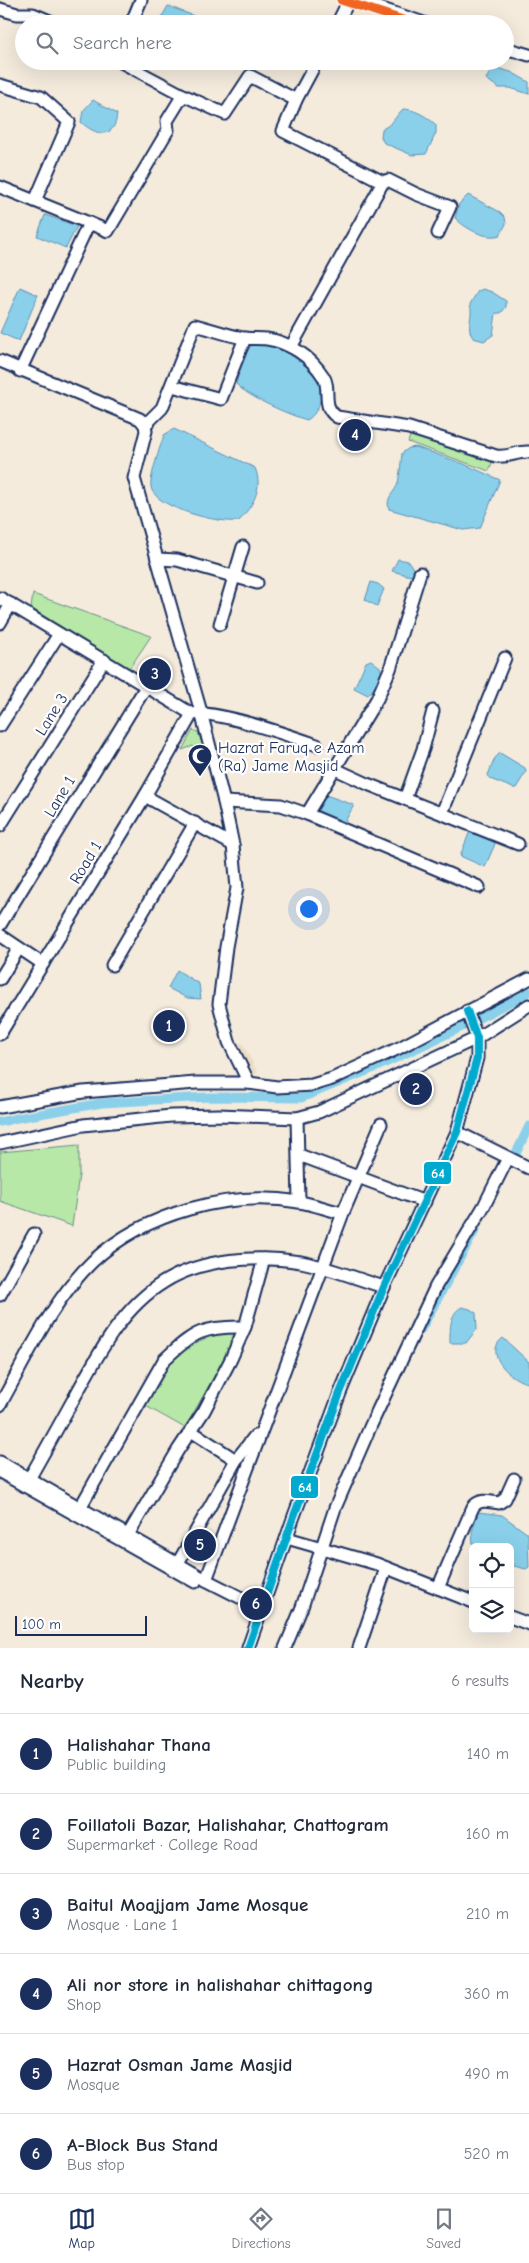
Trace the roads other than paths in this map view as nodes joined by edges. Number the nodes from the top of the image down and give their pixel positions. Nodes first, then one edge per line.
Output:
1 (141, 0) edge
2 (349, 0) edge
3 (355, 0) edge
4 (0, 9) edge
5 (35, 15) edge
6 (135, 15) edge
7 (341, 15) edge
8 (400, 15) edge
9 (514, 51) edge
10 (529, 55) edge
11 (136, 70) edge
12 (312, 70) edge
13 (0, 85) edge
14 (183, 95) junction
15 (296, 100) junction
16 (383, 182) junction
17 (0, 187) edge
18 (35, 201) junction
19 (88, 223) junction
20 (438, 233) dead end
21 (244, 338) junction
22 (291, 347) junction
23 (0, 361) edge
24 (20, 370) junction
25 (172, 386) junction
26 (145, 425) junction
27 (529, 452) edge
28 (242, 547) dead end
29 (157, 559) junction
30 (420, 573) dead end
31 (233, 576) junction
32 (257, 583) dead end
33 (0, 598) edge
34 (11, 604) junction
35 (0, 624) edge
36 (220, 624) dead end
37 (58, 634) junction
38 (505, 658) dead end
39 (104, 660) junction
40 (146, 685) junction
41 (433, 711) dead end
42 (196, 713) junction
43 (0, 726) edge
44 (317, 745) dead end
45 (333, 768) junction
46 (146, 796) junction
47 (405, 799) junction
48 (224, 802) junction
49 (442, 813) junction
50 (307, 814) junction
51 (195, 823) junction
52 (0, 826) edge
53 (518, 844) dead end
54 (233, 845) junction
55 (479, 887) dead end
56 (0, 925) edge
57 (0, 936) edge
58 (19, 948) junction
59 (45, 961) junction
60 (112, 965) dead end
61 (0, 979) edge
62 (529, 979) edge
63 (529, 1005) edge
64 (467, 1013) junction
65 (0, 1034) edge
66 (476, 1036) junction
67 (249, 1083) junction
68 (0, 1107) edge
69 (297, 1118) junction
70 (380, 1124) dead end
71 (458, 1132) junction
72 (0, 1143) edge
73 (299, 1154) junction
74 (508, 1158) junction
75 (524, 1166) edge
76 (358, 1176) junction
77 (299, 1202) junction
78 (425, 1202) junction
79 (343, 1213) junction
80 (34, 1234) dead end
81 (264, 1259) junction
82 (322, 1268) junction
83 (384, 1287) junction
84 (0, 1295) edge
85 (244, 1326) junction
86 (0, 1405) edge
87 (261, 1429) junction
88 (191, 1431) junction
89 (236, 1460) junction
90 (0, 1462) edge
91 (0, 1472) edge
92 (514, 1479) dead end
93 (27, 1483) junction
94 (78, 1511) junction
95 (128, 1535) junction
96 (288, 1538) junction
97 (326, 1550) junction
98 (178, 1563) junction
99 (386, 1568) junction
100 (206, 1580) junction
101 (438, 1588) junction
102 (469, 1600) edge
103 (262, 1612) junction
104 (514, 1618) edge
105 (529, 1624) edge
106 (248, 1648) edge
107 (285, 1648) edge
108 (359, 1648) edge

1 - 6 street
2 - 7 street
3 - 8 street
4 - 5 street
9 - 10 street
11 - 14 street
12 - 15 street
13 - 18 street
14 - 15 street
14 - 19 street
15 - 16 street
16 - 20 street
16 - 22 street
17 - 18 street
18 - 19 street
19 - 24 street
21 - 22 street
21 - 25 street
21 - 25 street
22 - 27 street
23 - 24 street
24 - 26 street
25 - 26 street
26 - 29 street
28 - 31 street
29 - 31 street
29 - 42 street
30 - 45 street
31 - 32 street
31 - 36 street
33 - 34 street
34 - 35 street
34 - 37 street
37 - 39 street
37 - 43 street
38 - 49 street
39 - 40 street
39 - 52 street, Lane 3
40 - 42 street
40 - 56 street, Lane 1
41 - 47 street
42 - 44 street
42 - 46 street, Road 1
42 - 48 street
45 - 47 street
45 - 50 street
46 - 51 street
46 - 59 street, Road 1
47 - 49 street
48 - 50 street
48 - 54 street
49 - 53 street
50 - 55 street
51 - 54 street
51 - 60 street
54 - 67 street
57 - 58 street
58 - 59 street
58 - 61 street
59 - 65 street, Road 1
62 - 64 street
63 - 66 street
64 - 66 street
64 - 67 street
66 - 69 street
66 - 71 street
67 - 68 street
69 - 72 street
69 - 73 street
70 - 76 street
71 - 74 street
71 - 78 street
73 - 76 street
73 - 77 street
74 - 75 street
74 - 97 street
76 - 78 street
76 - 79 street
77 - 79 street
77 - 86 street
78 - 83 street
79 - 82 street
80 - 84 street
81 - 82 street
81 - 85 street
81 - 93 street
82 - 83 street
82 - 87 street
83 - 96 street
85 - 88 street
85 - 94 street
87 - 89 street
87 - 100 street
88 - 89 street
88 - 95 street
89 - 98 street
90 - 93 street
91 - 93 street
92 - 101 street
93 - 94 street
94 - 95 street
94 - 103 street
95 - 98 street
96 - 97 street
96 - 103 street
97 - 99 street
97 - 107 street
98 - 100 street
99 - 101 street
99 - 108 street
100 - 103 street
101 - 102 street
103 - 106 street
104 - 105 street

